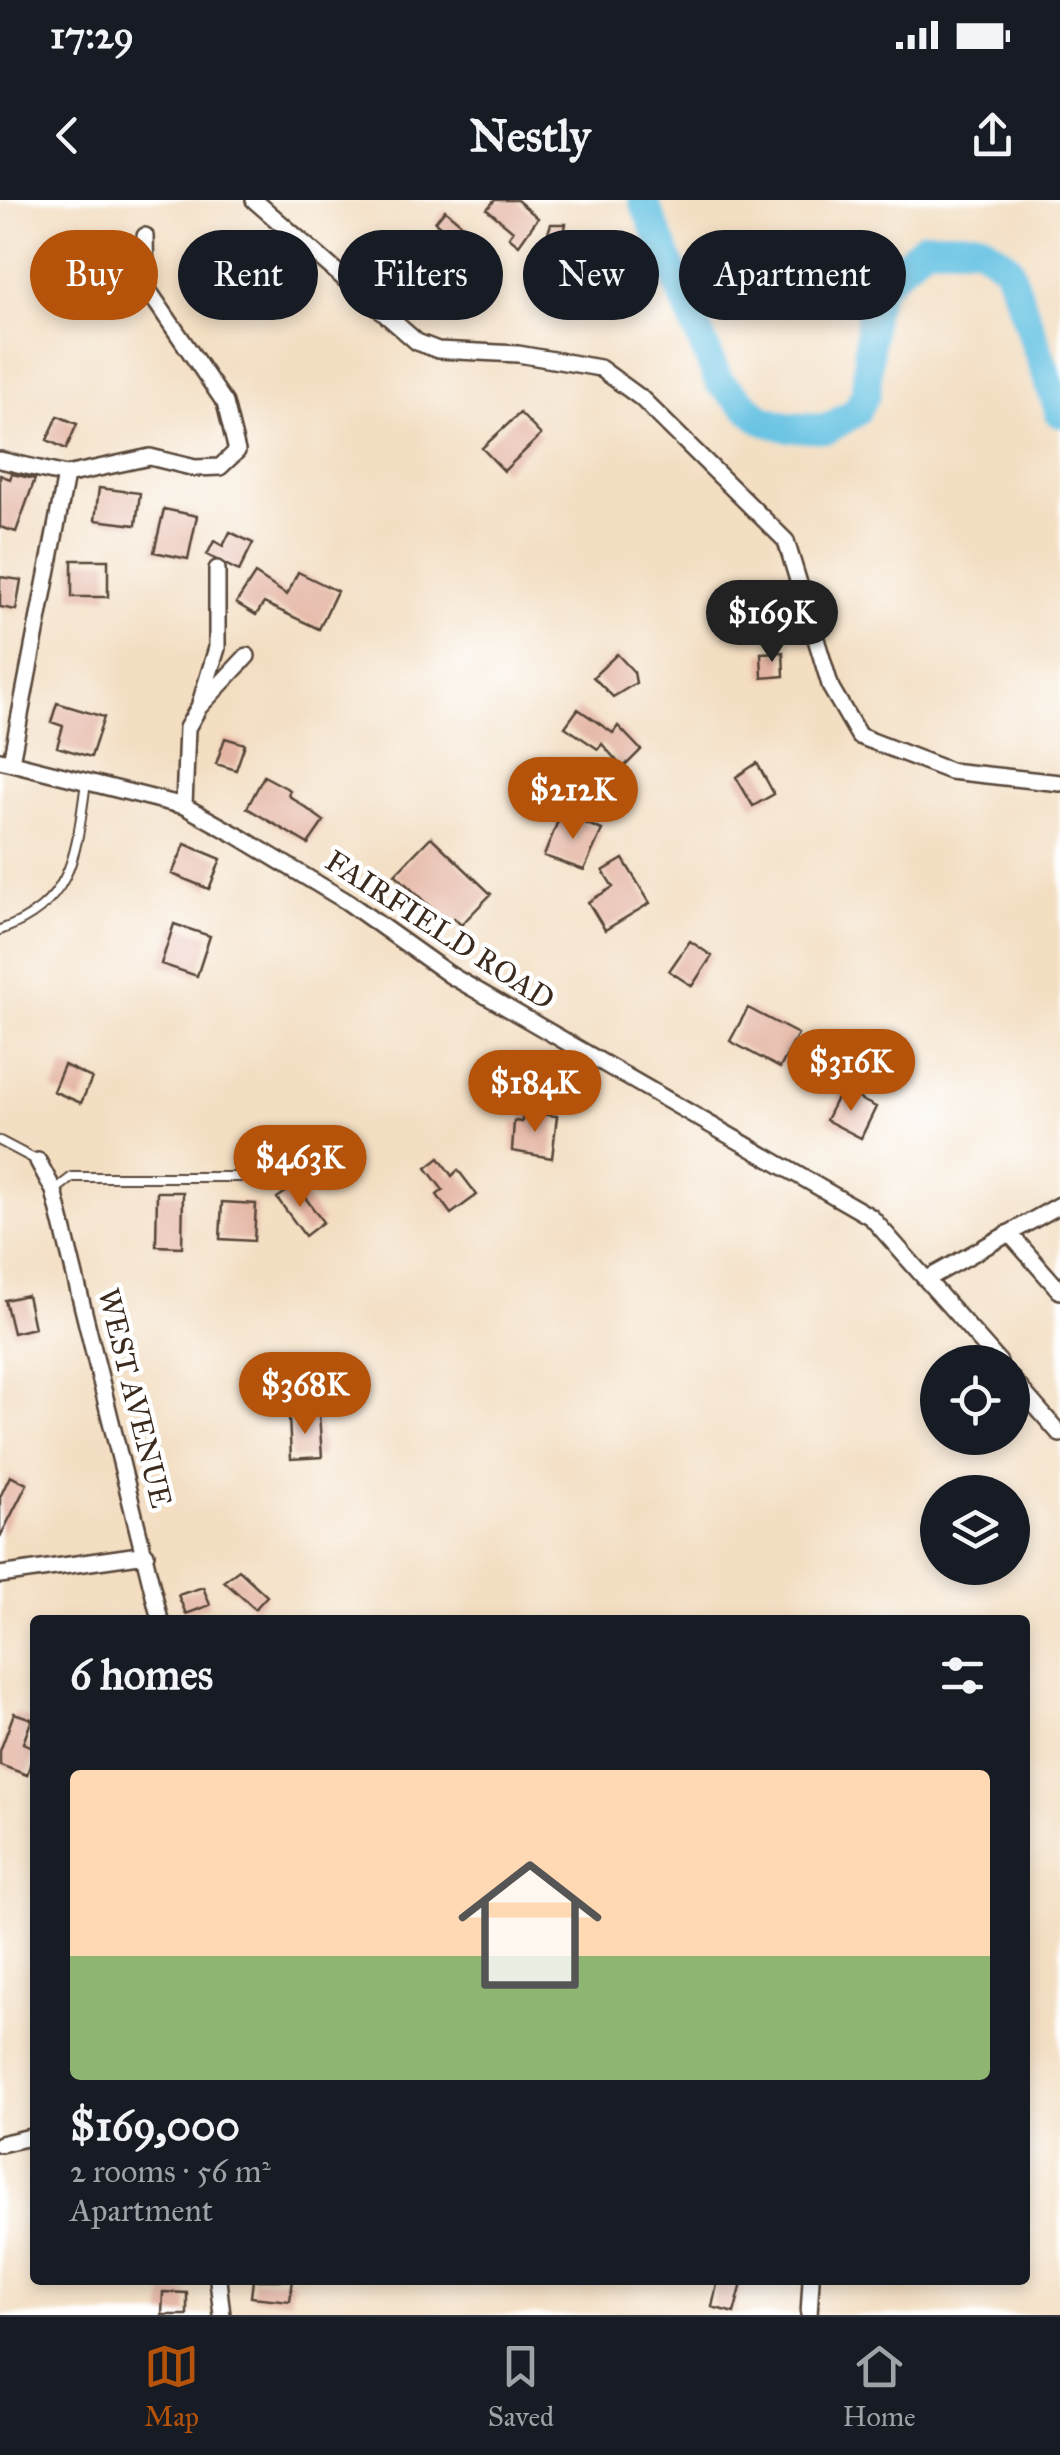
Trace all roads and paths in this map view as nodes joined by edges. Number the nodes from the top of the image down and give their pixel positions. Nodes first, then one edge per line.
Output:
1 (254, 200) edge
2 (158, 305) edge
3 (0, 460) edge
4 (66, 475) junction
5 (217, 569) dead end
6 (247, 656) dead end
7 (199, 707) junction
8 (6, 761) edge
9 (86, 782) junction
10 (1060, 783) edge
11 (184, 806) junction
12 (0, 930) edge
13 (0, 1141) edge
14 (38, 1160) joint
15 (240, 1177) dead end
16 (54, 1191) junction
17 (1060, 1206) edge
18 (1009, 1233) junction
19 (927, 1279) junction
20 (1060, 1292) edge
21 (984, 1345) edge
22 (1030, 1399) edge
23 (1060, 1434) edge
24 (146, 1554) junction
25 (0, 1575) edge
26 (159, 1615) edge
27 (30, 2137) edge
28 (0, 2144) edge
29 (219, 2285) edge
30 (811, 2285) edge
31 (222, 2315) edge
32 (809, 2315) edge

1 - 10 street
2 - 4 street
3 - 4 street
4 - 8 street
5 - 7 street
6 - 7 street
7 - 11 street
8 - 9 street, FAIRFIELD ROAD
9 - 11 street, FAIRFIELD ROAD
9 - 12 lane
11 - 19 street, FAIRFIELD ROAD
13 - 14 lane
14 - 16 street, WEST AVENUE
15 - 16 lane
16 - 24 street, WEST AVENUE
17 - 18 street
18 - 19 street
18 - 20 street
19 - 21 street, FAIRFIELD ROAD
22 - 23 street
24 - 25 street
24 - 26 street, WEST AVENUE
27 - 28 street
29 - 31 street
30 - 32 street

